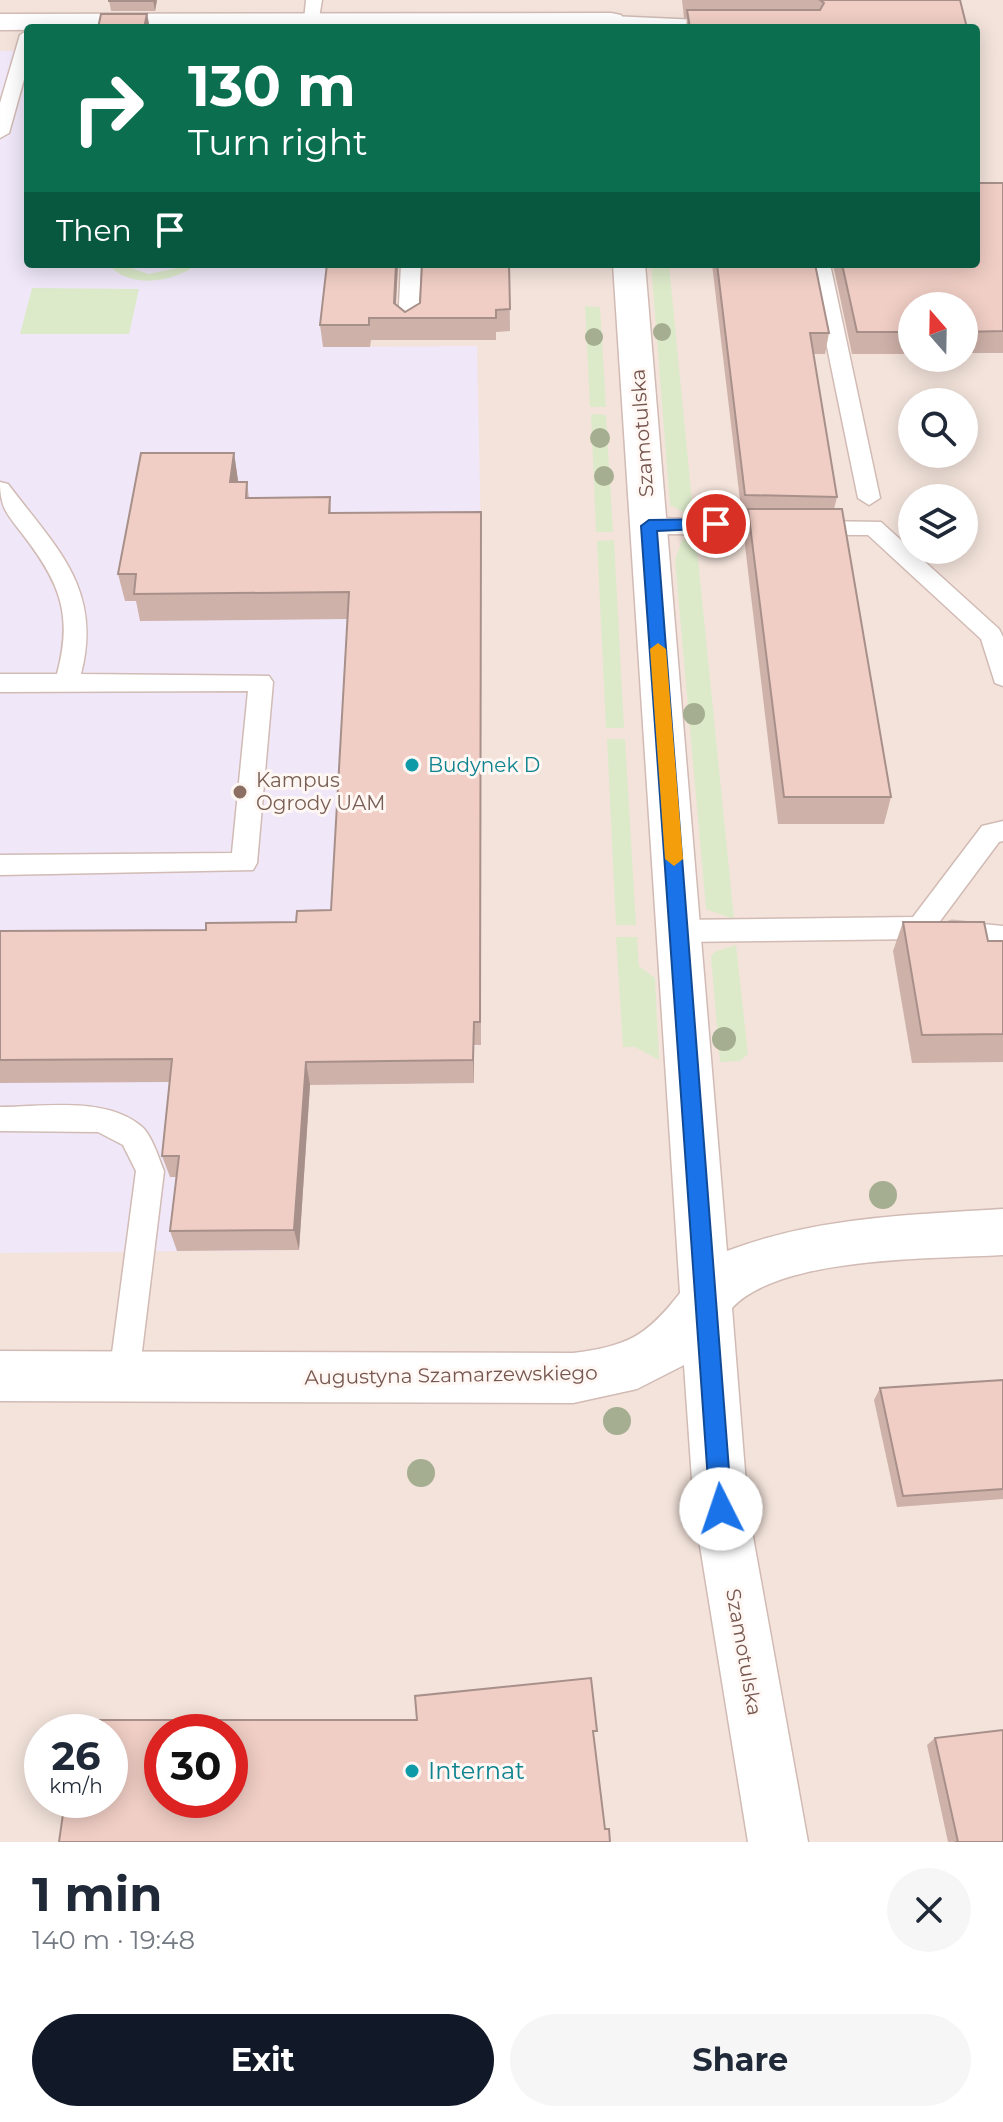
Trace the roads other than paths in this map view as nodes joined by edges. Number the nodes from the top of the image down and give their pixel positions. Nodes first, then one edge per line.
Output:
1 (313, 10) edge
2 (610, 16) edge
3 (0, 22) edge
4 (93, 24) edge
5 (421, 24) edge
6 (650, 24) edge
7 (24, 27) edge
8 (24, 49) edge
9 (0, 133) edge
10 (411, 268) edge
11 (629, 268) edge
12 (821, 268) edge
13 (408, 325) edge
14 (0, 489) edge
15 (869, 498) dead end
16 (649, 526) junction
17 (1003, 677) edge
18 (0, 683) edge
19 (67, 683) junction
20 (1003, 831) edge
21 (0, 865) edge
22 (920, 928) junction
23 (679, 931) junction
24 (1003, 937) edge
25 (0, 1119) edge
26 (1003, 1232) edge
27 (707, 1299) junction
28 (0, 1376) edge
29 (124, 1376) junction
30 (778, 1842) edge

1 - 4 street
1 - 5 street
2 - 5 street
2 - 6 lane
3 - 7 street
8 - 9 lane
10 - 13 lane
11 - 16 street, Szamotulska
12 - 15 lane
14 - 19 lane
16 - 17 lane
16 - 23 street, Szamotulska
18 - 19 lane
19 - 21 lane
20 - 22 lane
22 - 23 lane
22 - 24 lane
23 - 27 street, Szamotulska
25 - 29 lane
26 - 27 street, Augustyna Szamarzewskiego
27 - 29 street, Augustyna Szamarzewskiego
27 - 30 street, Szamotulska
28 - 29 street, Augustyna Szamarzewskiego

